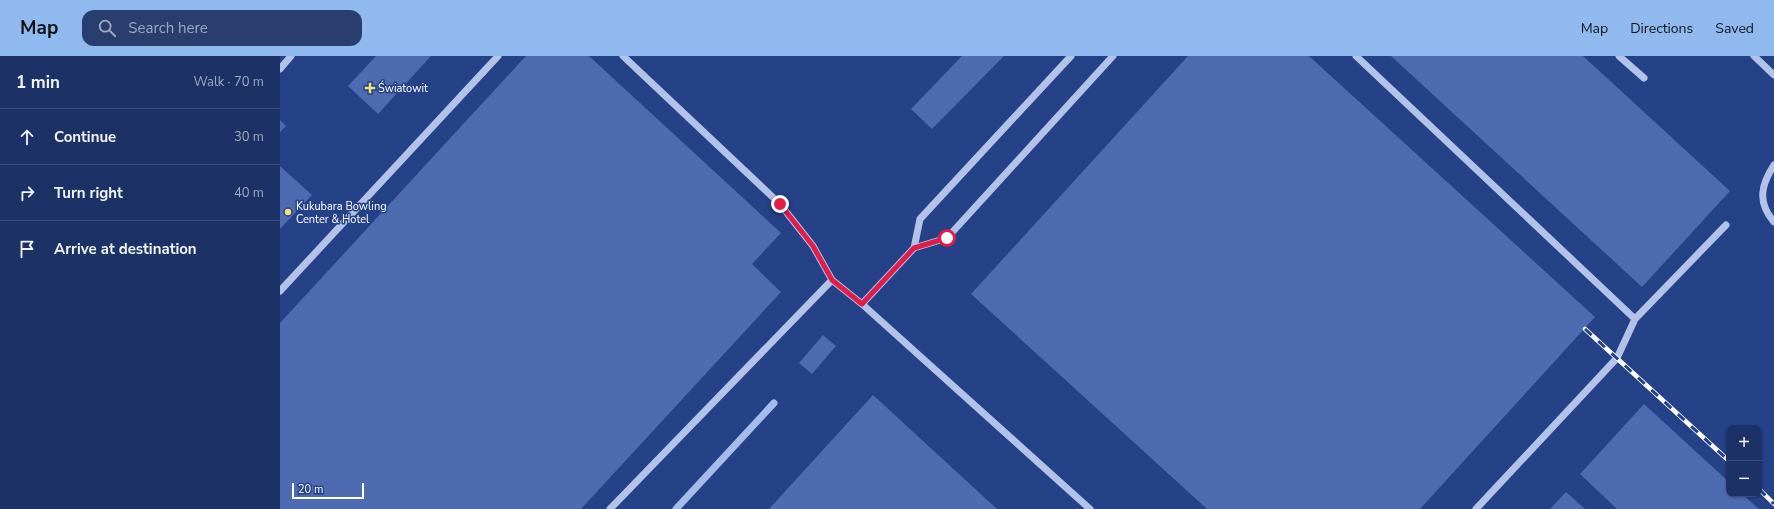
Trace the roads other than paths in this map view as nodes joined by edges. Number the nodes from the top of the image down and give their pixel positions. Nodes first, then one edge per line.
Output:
1 (291, 56) edge
2 (498, 56) edge
3 (623, 56) edge
4 (1071, 56) edge
5 (1113, 56) edge
6 (1356, 56) edge
7 (1619, 56) edge
8 (1754, 56) edge
9 (280, 69) edge
10 (1774, 75) edge
11 (1644, 78) dead end
12 (1774, 165) edge
13 (1774, 222) edge
14 (1726, 225) dead end
15 (914, 248) junction
16 (832, 280) junction
17 (280, 291) edge
18 (862, 304) junction
19 (1635, 319) junction
20 (610, 509) edge
21 (1090, 509) edge
22 (1476, 509) edge

1 - 9 street
2 - 17 street
3 - 16 street
4 - 15 street
5 - 15 street
6 - 19 street
7 - 11 street
8 - 10 street
12 - 13 street
14 - 19 street
15 - 18 street
16 - 18 street
16 - 20 street
18 - 21 street
19 - 22 street

